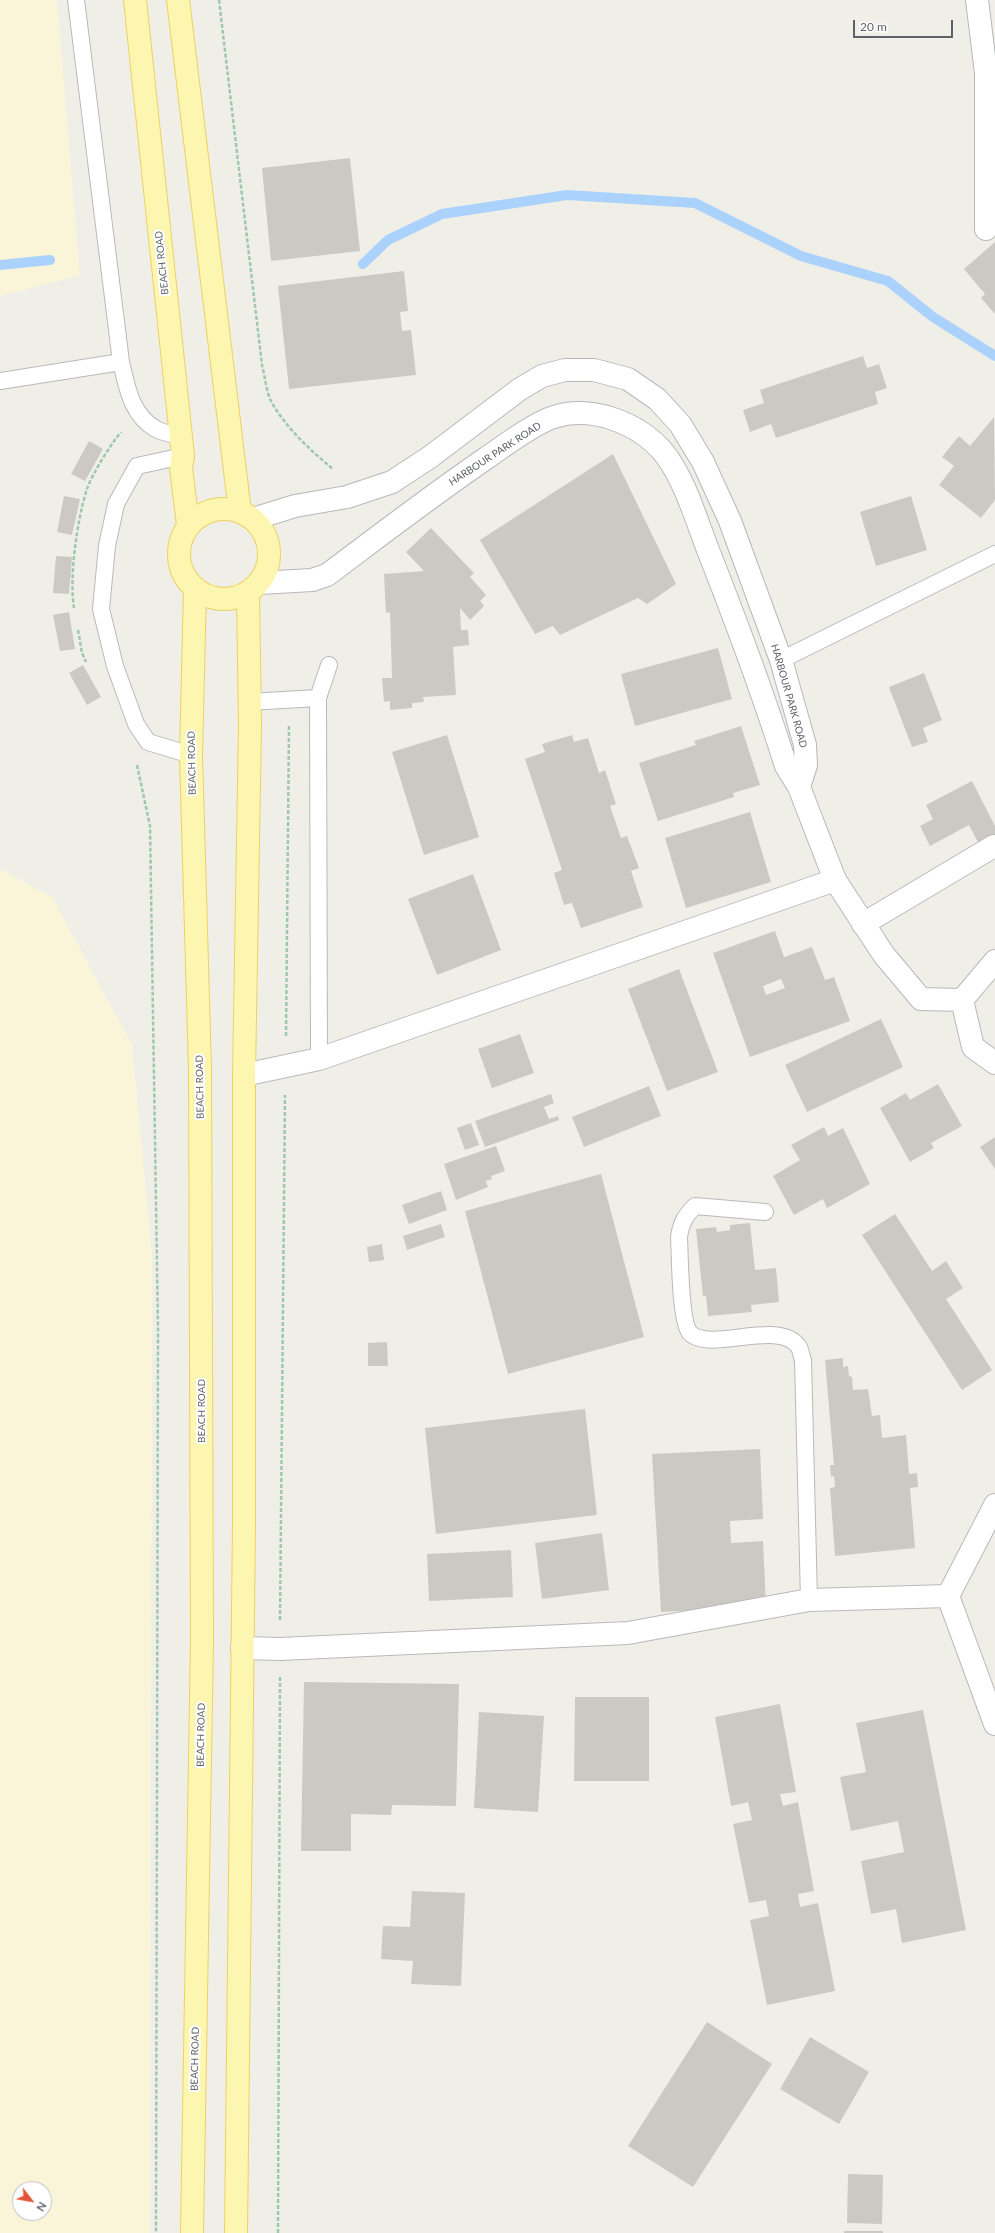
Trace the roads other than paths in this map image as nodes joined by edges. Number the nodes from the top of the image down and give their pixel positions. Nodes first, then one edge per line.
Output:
1 (76, 0) edge
2 (135, 0) edge
3 (178, 0) edge
4 (977, 0) edge
5 (991, 72) edge
6 (986, 229) dead end
7 (121, 362) junction
8 (0, 381) edge
9 (182, 446) junction
10 (246, 515) junction
11 (188, 525) junction
12 (995, 554) edge
13 (253, 588) junction
14 (194, 590) junction
15 (781, 660) junction
16 (329, 665) dead end
17 (318, 698) junction
18 (249, 702) junction
19 (191, 755) junction
20 (799, 787) junction
21 (994, 846) edge
22 (835, 880) junction
23 (863, 924) junction
24 (995, 961) edge
25 (962, 1000) junction
26 (319, 1059) junction
27 (995, 1063) edge
28 (244, 1075) junction
29 (765, 1212) dead end
30 (995, 1505) edge
31 (948, 1596) junction
32 (809, 1600) junction
33 (242, 1648) junction
34 (995, 1724) edge
35 (192, 2233) edge
36 (236, 2233) edge

1 - 7 lane
2 - 9 main road, BEACH ROAD
3 - 10 main road
4 - 5 street
5 - 6 street
7 - 8 lane
7 - 9 lane
9 - 11 main road, BEACH ROAD
9 - 19 lane
10 - 11 main road
10 - 13 main road
10 - 15 street, HARBOUR PARK ROAD
11 - 14 main road
12 - 15 lane
13 - 14 main road
13 - 18 main road
13 - 20 street, HARBOUR PARK ROAD
14 - 19 main road, BEACH ROAD
15 - 20 street, HARBOUR PARK ROAD
16 - 17 lane
17 - 18 lane
17 - 26 lane
18 - 28 main road
19 - 35 main road, BEACH ROAD
20 - 22 street
21 - 23 street
22 - 23 street
22 - 26 street
23 - 25 street
24 - 25 street
25 - 27 street
26 - 28 street
28 - 33 main road
29 - 32 lane
30 - 31 street
31 - 32 street
31 - 34 street
32 - 33 street
33 - 36 main road

